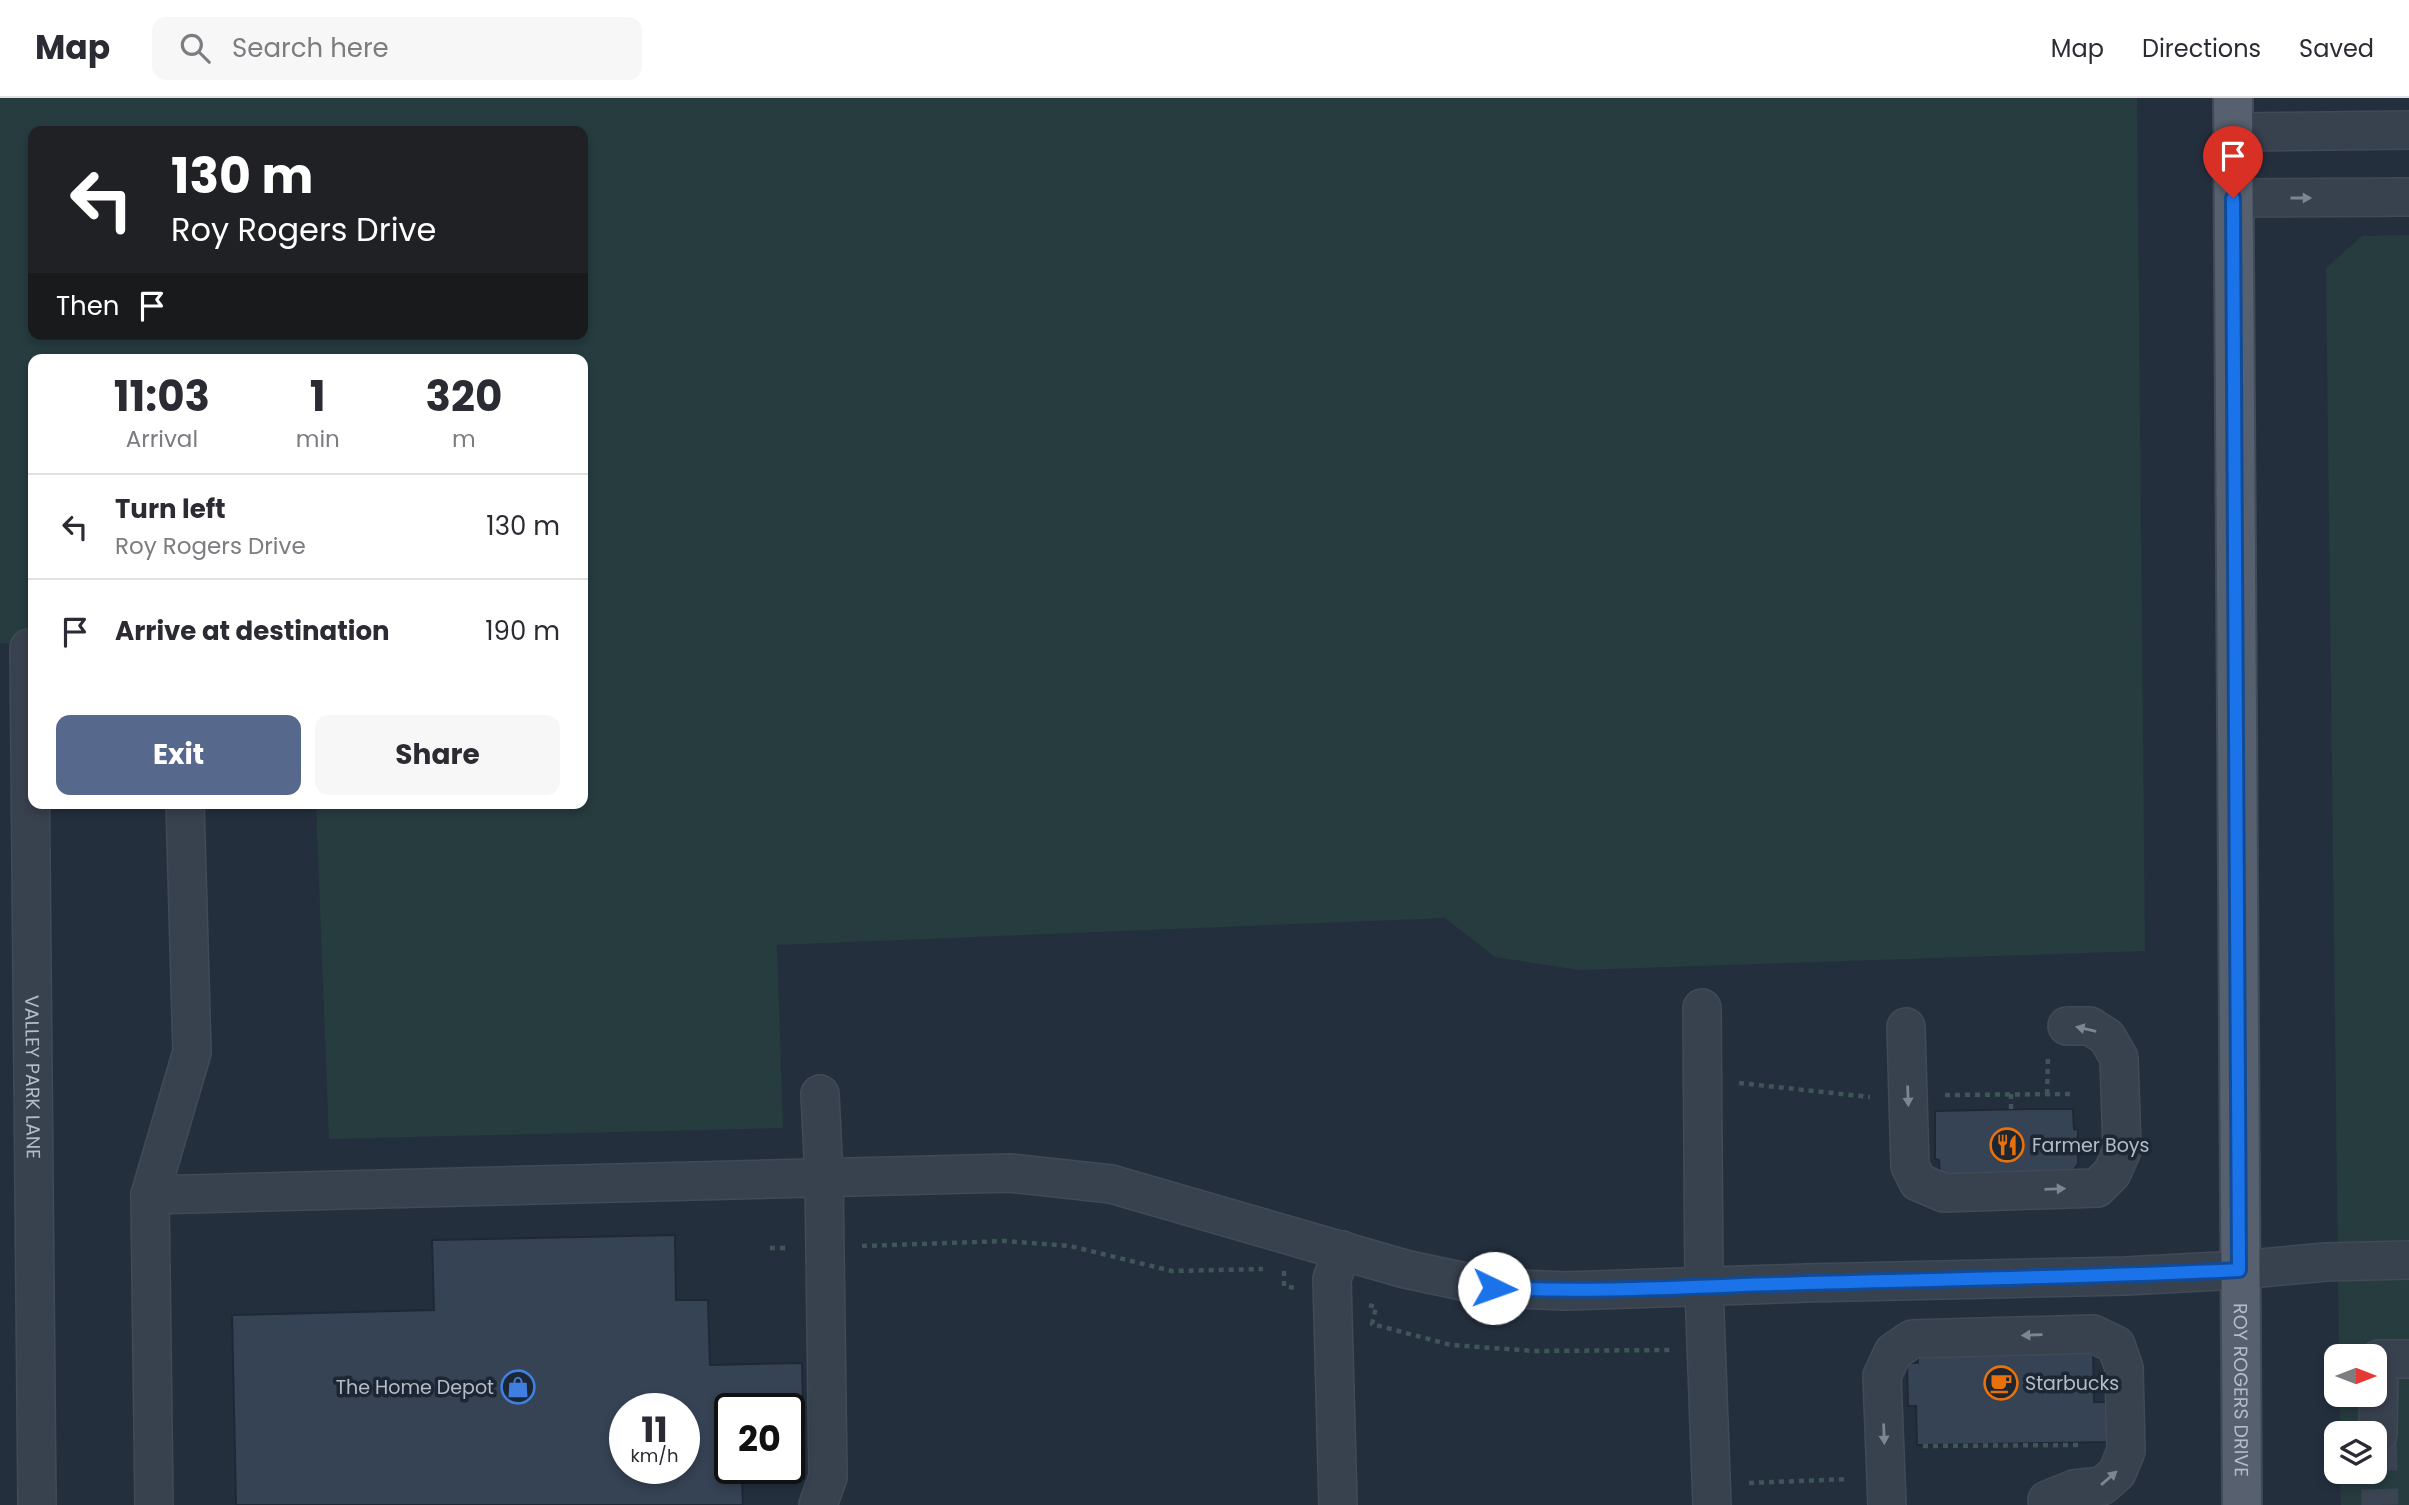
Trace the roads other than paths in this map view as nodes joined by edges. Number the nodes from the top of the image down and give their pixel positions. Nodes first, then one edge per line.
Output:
1 (2233, 115) edge
2 (2409, 130) edge
3 (2409, 197) edge
4 (2233, 198) junction
5 (32, 809) edge
6 (185, 809) edge
7 (1702, 1008) dead end
8 (2067, 1026) dead end
9 (1906, 1027) dead end
10 (820, 1094) dead end
11 (824, 1176) junction
12 (150, 1195) junction
13 (1342, 1250) junction
14 (2409, 1260) edge
15 (2239, 1270) junction
16 (1704, 1287) junction
17 (2409, 1359) edge
18 (2378, 1421) edge
19 (2047, 1500) dead end
20 (37, 1505) edge
21 (154, 1505) edge
22 (818, 1505) edge
23 (1338, 1505) edge
24 (1713, 1505) edge
25 (1887, 1505) edge
26 (2242, 1505) edge

1 - 2 street
1 - 4 main road, ROY ROGERS DRIVE
4 -> 3 street
4 - 15 main road, ROY ROGERS DRIVE
5 - 20 street, VALLEY PARK LANE
6 - 12 street
7 - 16 street
9 -> 8 street
10 - 11 street
11 - 12 street
11 - 13 street
11 - 22 street
12 - 21 street
13 - 16 street
13 - 23 street
14 - 15 street
15 - 16 street
15 - 26 main road, ROY ROGERS DRIVE
16 - 24 street
17 - 18 street
19 -> 25 street

